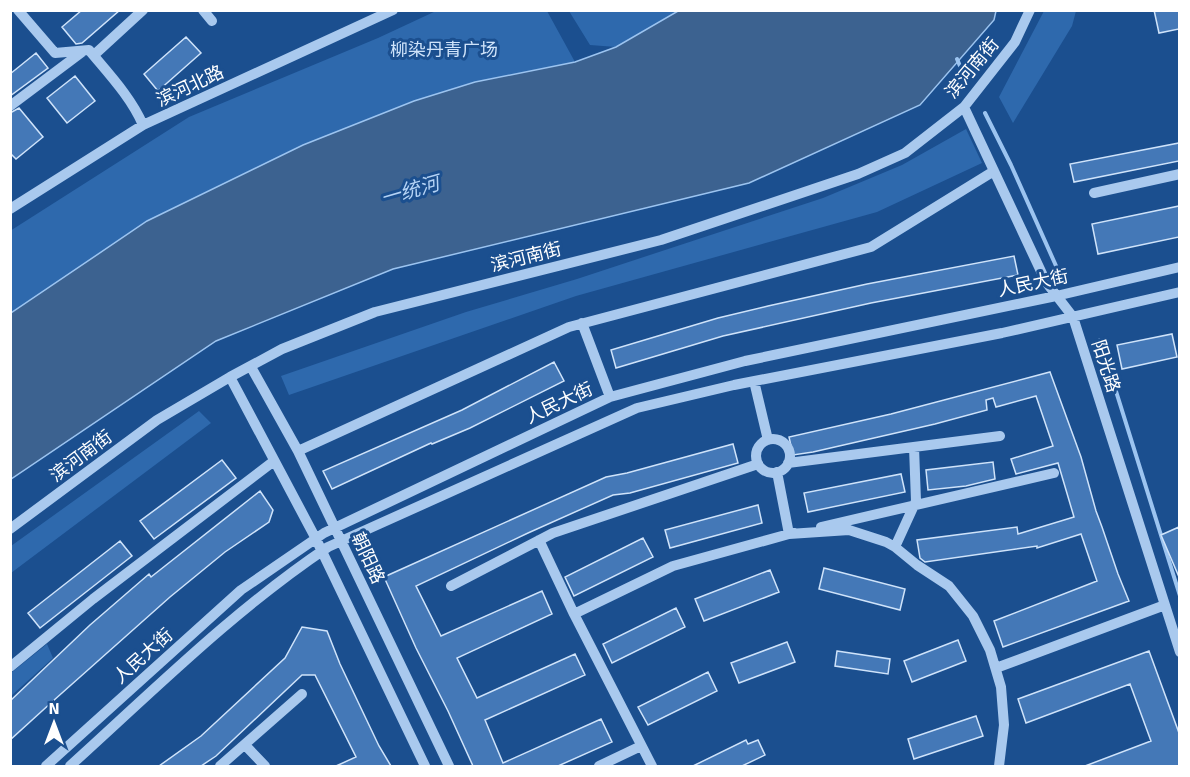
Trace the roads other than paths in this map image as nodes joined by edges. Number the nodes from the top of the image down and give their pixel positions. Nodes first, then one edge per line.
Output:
1 (18, 10) edge
2 (143, 10) edge
3 (203, 10) edge
4 (393, 10) edge
5 (1030, 10) edge
6 (212, 21) dead end
7 (88, 53) junction
8 (10, 106) edge
9 (964, 107) junction
10 (142, 125) junction
11 (994, 171) junction
12 (1179, 174) edge
13 (1094, 193) dead end
14 (10, 209) edge
15 (1179, 267) edge
16 (1179, 292) edge
17 (1056, 296) junction
18 (1073, 317) junction
19 (582, 323) junction
20 (251, 367) junction
21 (230, 377) junction
22 (754, 381) junction
23 (610, 397) junction
24 (1000, 436) dead end
25 (768, 440) junction
26 (914, 447) junction
27 (298, 451) junction
28 (274, 461) junction
29 (788, 463) junction
30 (758, 464) junction
31 (777, 472) junction
32 (1054, 473) dead end
33 (914, 505) junction
34 (843, 526) junction
35 (335, 528) junction
36 (10, 529) edge
37 (789, 534) junction
38 (316, 539) junction
39 (539, 540) junction
40 (341, 541) junction
41 (895, 547) junction
42 (322, 551) junction
43 (450, 586) dead end
44 (1165, 605) junction
45 (574, 614) junction
46 (1179, 652) edge
47 (10, 667) edge
48 (996, 668) junction
49 (302, 694) dead end
50 (245, 745) junction
51 (641, 746) junction
52 (46, 766) edge
53 (70, 766) edge
54 (220, 766) edge
55 (266, 766) edge
56 (425, 766) edge
57 (449, 766) edge
58 (599, 766) edge
59 (652, 766) edge
60 (999, 766) edge

1 - 7 street
2 - 7 street
3 - 6 street
4 - 10 street, 滨河北路
5 - 9 street, 滨河南街
7 - 8 street
7 - 10 street
9 - 11 street, 阳光路
9 - 20 street, 滨河南街
10 - 14 street, 滨河北路
11 - 17 street, 阳光路
11 - 19 street
12 - 13 street
15 - 17 street, 人民大街
16 - 18 street, 人民大街
17 - 18 street, 阳光路
17 - 23 street, 人民大街
18 - 22 street, 人民大街
18 - 44 street, 阳光路
19 - 23 street
19 - 27 street
20 - 21 street, 滨河南街
20 - 27 street, 朝阳路
21 - 28 street
21 - 36 street, 滨河南街
22 - 25 street
22 - 40 street, 人民大街
23 - 35 street, 人民大街
24 - 26 street
25 - 29 street
25 - 30 street
26 - 29 street
26 - 33 street
27 - 35 street, 朝阳路
28 - 38 street
28 - 47 street
29 - 31 street
30 - 31 street
30 - 39 street
31 - 37 street
32 - 33 street
33 - 34 street
33 - 41 street
34 - 37 street
34 - 41 street
35 - 38 street, 人民大街
35 - 40 street, 朝阳路
37 - 45 street
38 - 42 street
38 - 52 street, 人民大街
39 - 43 street
39 - 45 street
40 - 42 street, 人民大街
40 - 57 street, 朝阳路
41 - 48 street
42 - 53 street, 人民大街
42 - 56 street
44 - 46 street, 阳光路
44 - 48 street
45 - 51 street
48 - 60 street
49 - 50 street
50 - 54 street
50 - 55 street
51 - 58 street
51 - 59 street

